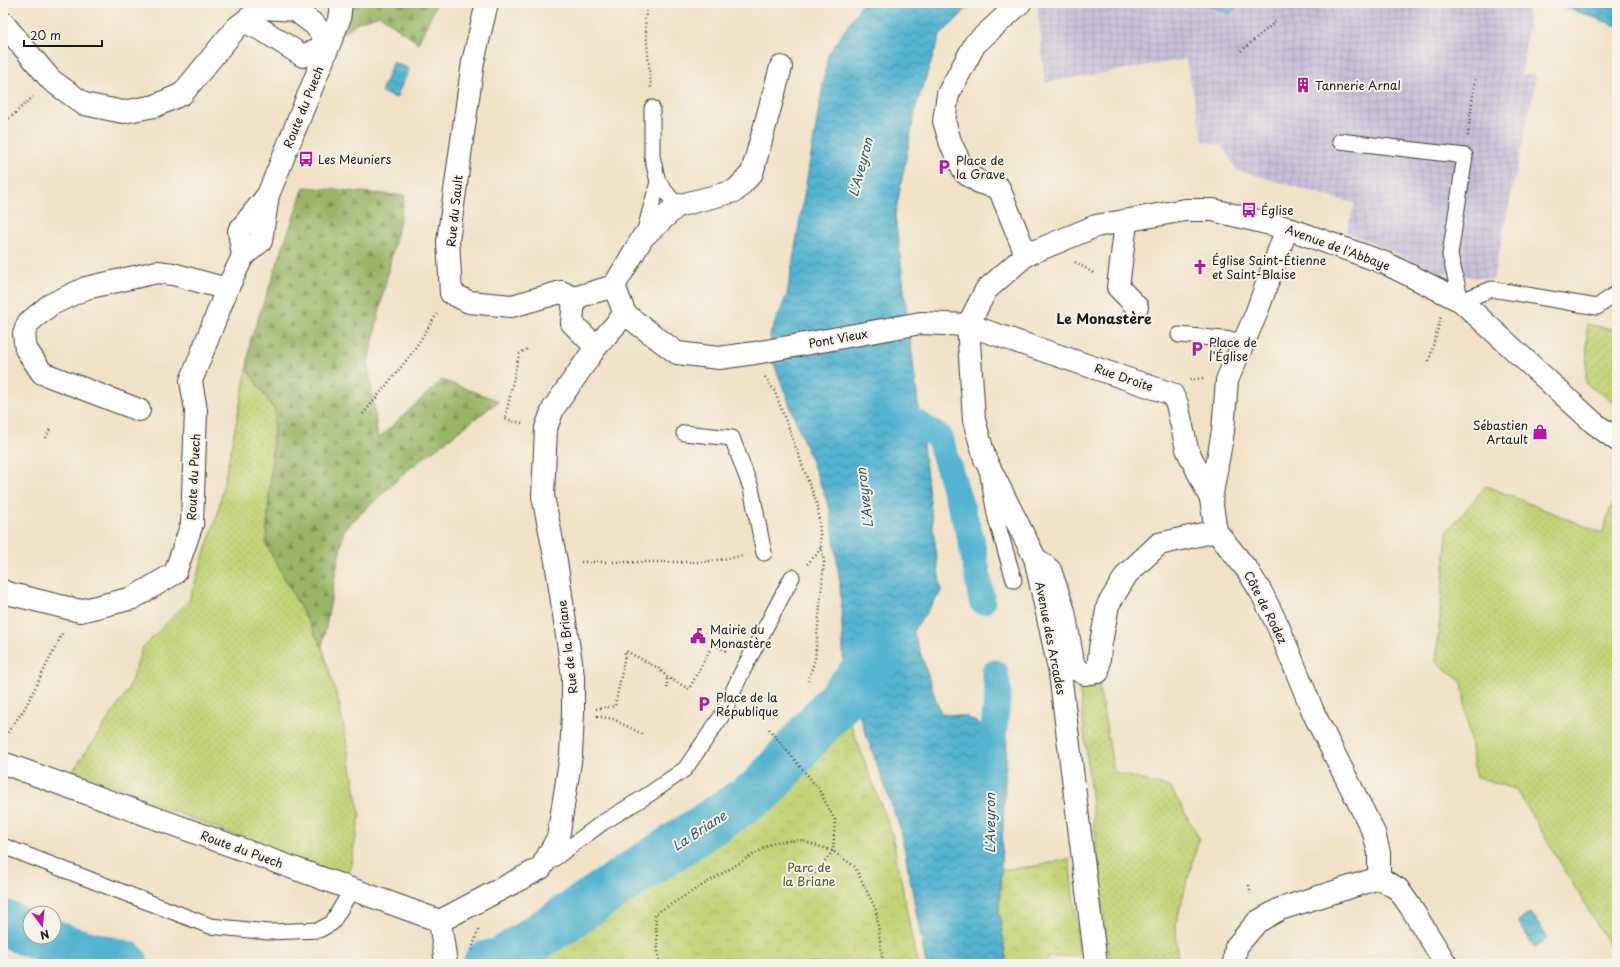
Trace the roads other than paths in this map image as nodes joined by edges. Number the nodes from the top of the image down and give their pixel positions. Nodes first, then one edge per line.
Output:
1 (356, 3) edge
2 (487, 3) edge
3 (1020, 3) edge
4 (340, 12) edge
5 (245, 22) junction
6 (3, 23) edge
7 (329, 44) junction
8 (781, 67) dead end
9 (652, 108) road end
10 (1340, 141) dead end
11 (658, 182) junction
12 (677, 206) junction
13 (1125, 221) junction
14 (1287, 222) junction
15 (643, 237) junction
16 (1026, 255) junction
17 (614, 286) junction
18 (227, 289) junction
19 (1617, 293) edge
20 (574, 298) junction
21 (1461, 301) junction
22 (1137, 306) dead end
23 (625, 314) junction
24 (968, 325) junction
25 (1179, 335) dead end
26 (1245, 341) junction
27 (596, 346) junction
28 (139, 410) dead end
29 (684, 433) dead end
30 (1617, 440) edge
31 (985, 459) junction
32 (1211, 499) junction
33 (1216, 531) junction
34 (764, 552) dead end
35 (1035, 558) junction
36 (792, 577) dead end
37 (1014, 580) dead end
38 (3, 591) edge
39 (3, 763) edge
40 (3, 846) edge
41 (541, 868) junction
42 (1379, 878) junction
43 (352, 889) junction
44 (441, 928) junction
45 (446, 964) edge
46 (1096, 964) edge
47 (1234, 964) edge
48 (1446, 964) edge

1 - 4 street, Route du Puech
2 - 20 street, Rue du Sault
3 - 16 street
4 - 7 street, Route du Puech
5 - 6 street
5 - 7 street
5 - 7 street
7 - 18 street, Route du Puech
8 - 12 street
9 - 11 lane
10 - 21 lane
11 - 12 lane
11 - 15 lane
12 - 15 street
13 - 14 street, Avenue de l'Abbaye
13 - 16 street, Avenue de l'Abbaye
13 - 22 street
14 - 21 street, Avenue de l'Abbaye
14 - 26 street, Côte de Rodez
15 - 17 street
16 - 24 street, Avenue de l'Abbaye
17 - 20 street
17 - 23 street
18 - 28 street
18 - 38 street, Route du Puech
19 - 21 lane
20 - 27 street
21 - 30 street, Avenue de l'Abbaye
23 - 24 street, Pont Vieux
23 - 27 street, Rue de la Briane
24 - 31 street, Avenue des Arcades
24 - 32 street, Rue Droite
25 - 26 lane
26 - 32 street, Côte de Rodez
27 - 41 street, Rue de la Briane
29 - 34 lane
31 - 35 street, Avenue des Arcades
31 - 37 lane
32 - 33 street, Côte de Rodez
33 - 35 street
33 - 42 street, Côte de Rodez
35 - 46 street, Avenue des Arcades
36 - 41 lane
39 - 43 street, Route du Puech
40 - 43 lane
41 - 44 street
42 - 47 street
42 - 48 street
43 - 44 street, Route du Puech
44 - 45 street

